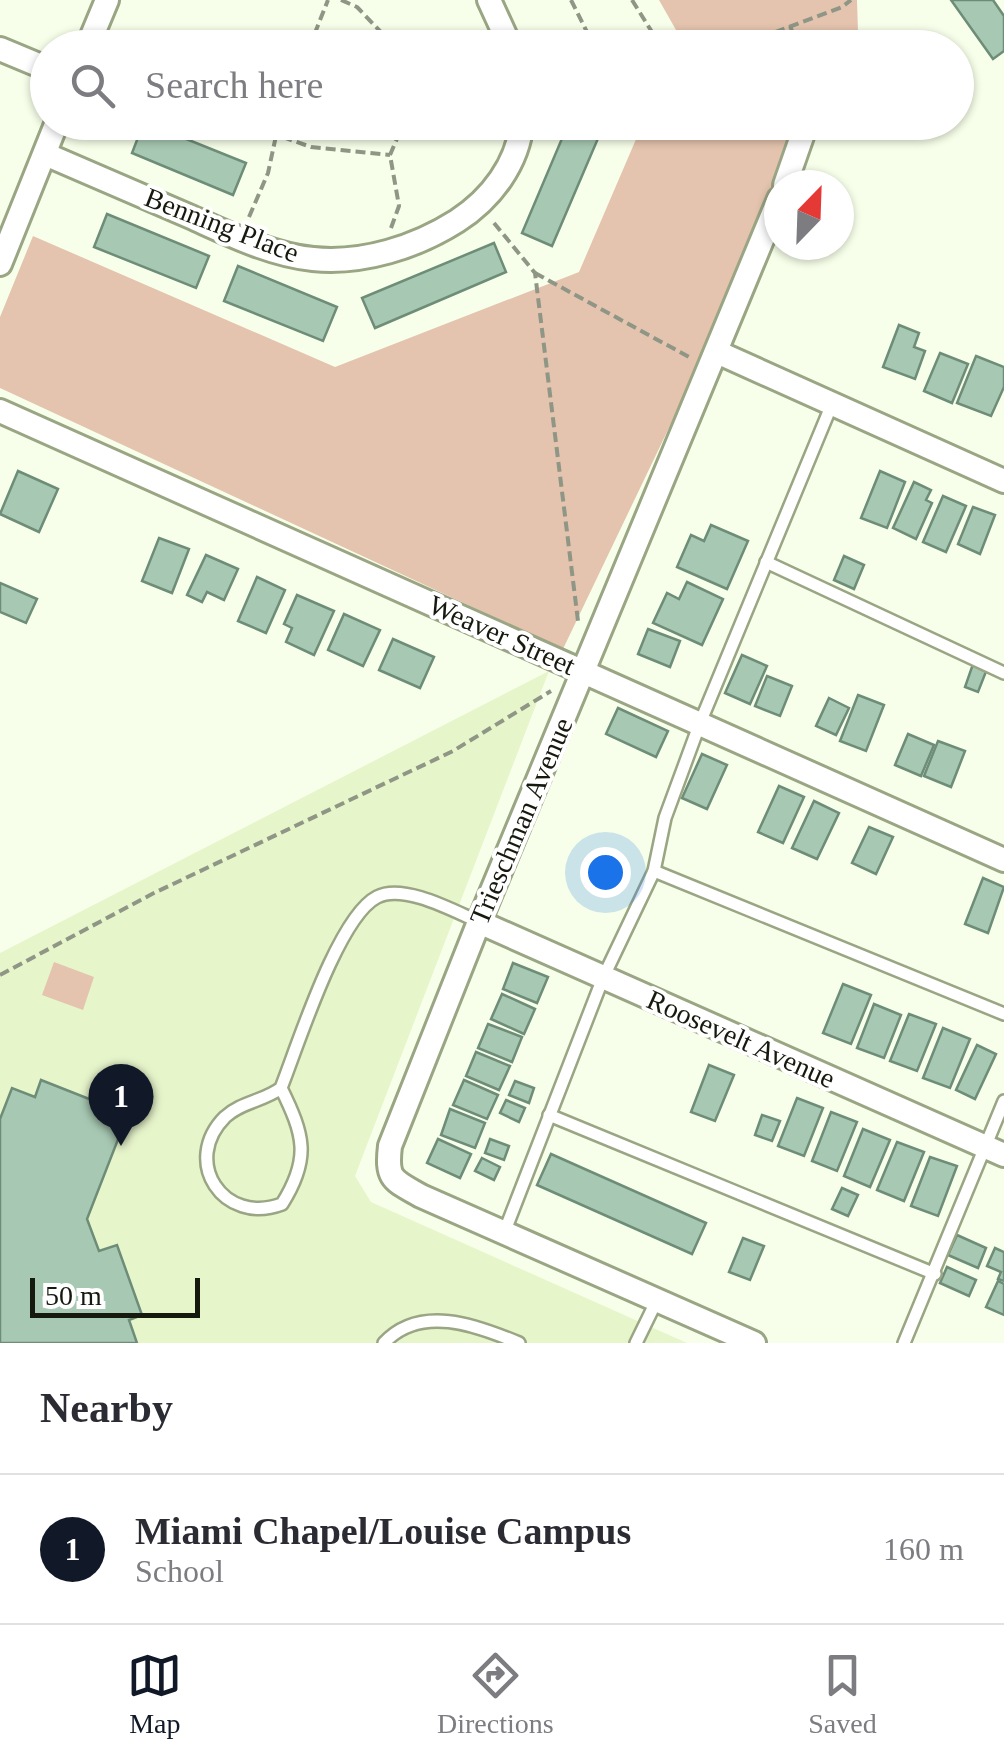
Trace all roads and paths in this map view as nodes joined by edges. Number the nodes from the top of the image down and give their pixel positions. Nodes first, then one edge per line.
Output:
1 (107, 0) edge
2 (328, 0) edge
3 (341, 0) edge
4 (489, 0) edge
5 (571, 0) edge
6 (632, 0) edge
7 (850, 0) edge
8 (790, 26) junction
9 (95, 30) edge
10 (316, 30) edge
11 (379, 30) edge
12 (503, 30) edge
13 (586, 30) edge
14 (651, 30) edge
15 (780, 30) edge
16 (792, 30) edge
17 (0, 49) edge
18 (30, 62) edge
19 (50, 140) edge
20 (273, 140) edge
21 (288, 140) edge
22 (396, 140) edge
23 (517, 140) edge
24 (800, 140) edge
25 (45, 154) junction
26 (390, 155) junction
27 (790, 170) edge
28 (479, 205) junction
29 (764, 235) edge
30 (240, 238) junction
31 (381, 253) junction
32 (0, 264) edge
33 (535, 273) junction
34 (716, 352) junction
35 (832, 404) junction
36 (0, 411) edge
37 (1004, 481) edge
38 (766, 562) junction
39 (580, 633) dead end
40 (584, 671) junction
41 (1004, 672) edge
42 (552, 691) dead end
43 (700, 723) junction
44 (1004, 860) edge
45 (654, 871) junction
46 (479, 922) junction
47 (0, 975) edge
48 (603, 978) junction
49 (1004, 1014) edge
50 (281, 1088) junction
51 (1004, 1100) edge
52 (550, 1116) junction
53 (994, 1151) edge
54 (504, 1232) junction
55 (934, 1274) junction
56 (657, 1300) junction
57 (384, 1343) edge
58 (518, 1343) edge
59 (636, 1343) edge
60 (754, 1343) edge
61 (904, 1343) edge

1 - 9 street
2 - 10 path
3 - 11 path
4 - 12 street
5 - 13 path
6 - 14 path
7 - 8 path
8 - 15 path
8 - 16 path
17 - 18 street
19 - 25 street
20 - 30 path
21 - 26 path
22 - 26 path
23 - 28 street, Benning Place
24 - 27 street
25 - 30 street, Benning Place
25 - 32 street
26 - 31 path
28 - 31 street, Benning Place
28 - 33 path
29 - 34 street, Trieschman Avenue
30 - 31 street, Benning Place
33 - 34 path
33 - 39 path
34 - 35 street
34 - 40 street, Trieschman Avenue
35 - 37 street
35 - 38 lane
36 - 40 street, Weaver Street
38 - 41 lane
38 - 43 lane
40 - 43 street, Weaver Street
40 - 46 street, Trieschman Avenue
42 - 47 path
43 - 44 street, Weaver Street
43 - 45 lane
45 - 48 lane
45 - 49 lane
46 - 48 street, Roosevelt Avenue
46 - 50 lane
46 - 54 street, Trieschman Avenue
48 - 52 lane
48 - 53 street, Roosevelt Avenue
50 - 50 lane
51 - 53 lane
52 - 54 lane
52 - 55 lane
53 - 55 lane
54 - 56 street
55 - 61 lane
56 - 59 lane
56 - 60 street
57 - 58 lane

